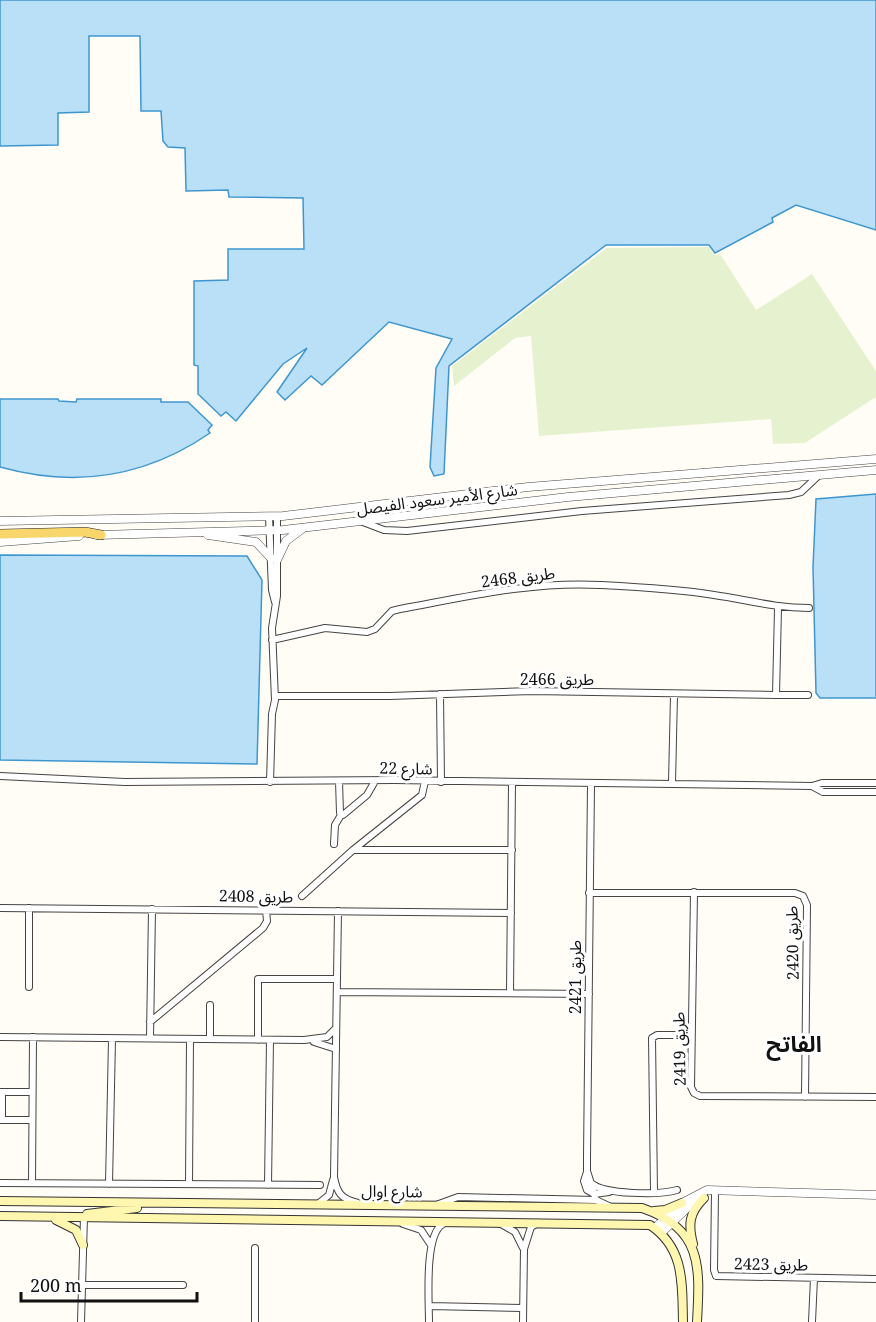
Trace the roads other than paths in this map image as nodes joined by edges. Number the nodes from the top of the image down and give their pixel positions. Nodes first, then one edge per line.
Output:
1 (876, 459) edge
2 (876, 470) edge
3 (818, 476) junction
4 (273, 517) junction
5 (0, 521) edge
6 (362, 521) junction
7 (303, 528) junction
8 (273, 531) junction
9 (205, 532) junction
10 (0, 534) edge
11 (101, 535) junction
12 (0, 542) edge
13 (274, 559) junction
14 (778, 608) junction
15 (809, 608) dead end
16 (272, 640) junction
17 (440, 694) junction
18 (674, 695) junction
19 (776, 695) junction
20 (808, 695) dead end
21 (275, 696) junction
22 (0, 776) edge
23 (375, 780) junction
24 (339, 781) junction
25 (425, 781) junction
26 (270, 782) junction
27 (441, 782) junction
28 (512, 783) junction
29 (591, 783) junction
30 (672, 783) junction
31 (876, 783) edge
32 (812, 786) junction
33 (876, 792) edge
34 (341, 815) junction
35 (334, 844) dead end
36 (353, 850) junction
37 (512, 850) junction
38 (694, 892) junction
39 (589, 893) junction
40 (302, 896) dead end
41 (0, 908) edge
42 (29, 908) junction
43 (152, 909) junction
44 (266, 910) junction
45 (338, 911) junction
46 (511, 913) junction
47 (337, 979) junction
48 (29, 987) dead end
49 (337, 992) junction
50 (510, 993) junction
51 (589, 994) junction
52 (210, 1005) dead end
53 (150, 1022) junction
54 (336, 1028) junction
55 (690, 1035) junction
56 (0, 1036) edge
57 (33, 1037) junction
58 (150, 1038) junction
59 (112, 1039) junction
60 (190, 1039) junction
61 (210, 1039) junction
62 (258, 1040) junction
63 (270, 1040) junction
64 (304, 1040) junction
65 (336, 1048) junction
66 (1, 1092) edge
67 (32, 1092) junction
68 (805, 1096) junction
69 (876, 1097) edge
70 (1, 1120) edge
71 (32, 1120) junction
72 (587, 1171) junction
73 (334, 1177) junction
74 (0, 1183) edge
75 (32, 1183) junction
76 (590, 1183) junction
77 (109, 1184) junction
78 (189, 1184) junction
79 (268, 1185) junction
80 (320, 1185) dead end
81 (677, 1190) dead end
82 (615, 1191) junction
83 (715, 1191) junction
84 (654, 1192) junction
85 (876, 1195) edge
86 (595, 1197) junction
87 (704, 1198) junction
88 (0, 1201) edge
89 (682, 1203) junction
90 (317, 1204) junction
91 (142, 1205) junction
92 (369, 1205) junction
93 (435, 1206) junction
94 (611, 1207) junction
95 (651, 1211) junction
96 (0, 1216) edge
97 (44, 1217) junction
98 (84, 1217) junction
99 (669, 1220) junction
100 (393, 1221) junction
101 (447, 1222) junction
102 (500, 1222) junction
103 (539, 1223) junction
104 (658, 1231) junction
105 (83, 1245) junction
106 (431, 1245) junction
107 (694, 1247) junction
108 (255, 1248) dead end
109 (524, 1249) junction
110 (814, 1278) junction
111 (876, 1280) edge
112 (82, 1285) junction
113 (183, 1285) dead end
114 (429, 1306) junction
115 (523, 1308) junction
116 (81, 1322) edge
117 (255, 1322) edge
118 (429, 1322) edge
119 (523, 1322) edge
120 (683, 1322) edge
121 (697, 1322) edge
122 (812, 1322) edge

1 - 4 street, شارع الأمير سعود الفيصل
2 - 3 street, شارع الأمير سعود الفيصل
3 - 6 street, شارع الأمير سعود الفيصل
3 - 6 street
4 - 5 street, شارع الأمير سعود الفيصل
4 - 8 street
6 - 7 street, شارع الأمير سعود الفيصل
7 - 8 street, شارع الأمير سعود الفيصل
7 - 13 street
8 - 9 street, شارع الأمير سعود الفيصل
8 - 13 street
9 - 11 street, شارع الأمير سعود الفيصل
9 - 13 street
10 - 11 main road
11 - 12 street, شارع الأمير سعود الفيصل
13 - 16 street
14 - 15 street, طريق 2468
14 - 16 street, طريق 2468
14 - 19 street
16 - 21 street
17 - 18 street, طريق 2466
17 - 21 street, طريق 2466
17 - 27 street
18 - 19 street, طريق 2466
18 - 30 street
19 - 20 street, طريق 2466
21 - 26 street
22 - 26 street, شارع 22
23 - 24 street, شارع 22
23 - 25 street, شارع 22
23 - 34 street
24 - 26 street, شارع 22
24 - 34 street
25 - 27 street, شارع 22
25 - 36 street
27 - 28 street, شارع 22
28 - 29 street, شارع 22
28 - 37 street
29 - 30 street, شارع 22
29 - 39 street, طريق 2421
30 - 32 street, شارع 22
31 - 32 street, شارع 22
32 - 33 street, شارع 22
34 - 35 street
36 - 37 street
36 - 40 street
37 - 46 street
38 - 39 street, طريق 2420
38 - 55 street, طريق 2419
38 - 68 street, طريق 2420
39 - 51 street, طريق 2421
41 - 42 street, طريق 2408
42 - 43 street, طريق 2408
42 - 48 street
43 - 44 street, طريق 2408
43 - 53 street
44 - 45 street, طريق 2408
44 - 53 street
45 - 46 street, طريق 2408
45 - 47 street
46 - 50 street
47 - 49 street
47 - 62 street
49 - 50 street
49 - 54 street
50 - 51 street
51 - 72 street, طريق 2421
52 - 61 street
53 - 58 street
54 - 64 street
54 - 65 street
55 - 68 street, طريق 2419
55 - 84 street
56 - 57 street
57 - 59 street
57 - 67 street
58 - 59 street
58 - 60 street
59 - 77 street
60 - 61 street
60 - 78 street
61 - 62 street
62 - 63 street
63 - 64 street
63 - 79 street
64 - 65 street
65 - 73 street
66 - 67 street
66 - 70 street
67 - 71 street
68 - 69 street, طريق 2419
70 - 71 street
71 - 75 street
72 - 76 street, طريق 2421
72 - 86 street, طريق 2421
73 - 90 street
73 - 92 street
74 - 75 street
75 - 77 street
76 - 82 street
76 - 86 street, طريق 2421
77 - 78 street
78 - 79 street
79 - 80 street
81 - 84 street
82 - 84 street
82 - 86 street
83 - 85 street
83 - 87 street
83 - 89 street
83 - 110 street, طريق 2423
86 - 93 street
86 - 94 street
87 - 99 street
87 - 107 main road
88 - 91 main road, شارع اوال
89 - 95 main road
89 - 99 street
90 - 91 main road, شارع اوال
90 - 92 main road, شارع اوال
91 - 98 main road
92 - 93 main road, شارع اوال
93 - 94 main road, شارع اوال
94 - 95 main road, شارع اوال
95 - 99 main road, شارع اوال
96 - 97 main road, شارع اوال
97 - 98 main road, شارع اوال
97 - 105 main road
98 - 100 main road, شارع اوال
98 - 105 street
99 - 104 street
99 - 107 main road, شارع اوال
100 - 101 main road, شارع اوال
100 - 106 street
101 - 102 main road, شارع اوال
101 - 106 street
102 - 103 main road, شارع اوال
102 - 109 street
103 - 104 main road, شارع اوال
103 - 109 street
104 - 120 main road
105 - 112 street
106 - 114 street
107 - 121 main road
108 - 117 street
109 - 115 street
110 - 111 street, طريق 2423
110 - 122 street
112 - 113 street
112 - 116 street
114 - 115 street
114 - 118 street
115 - 119 street

